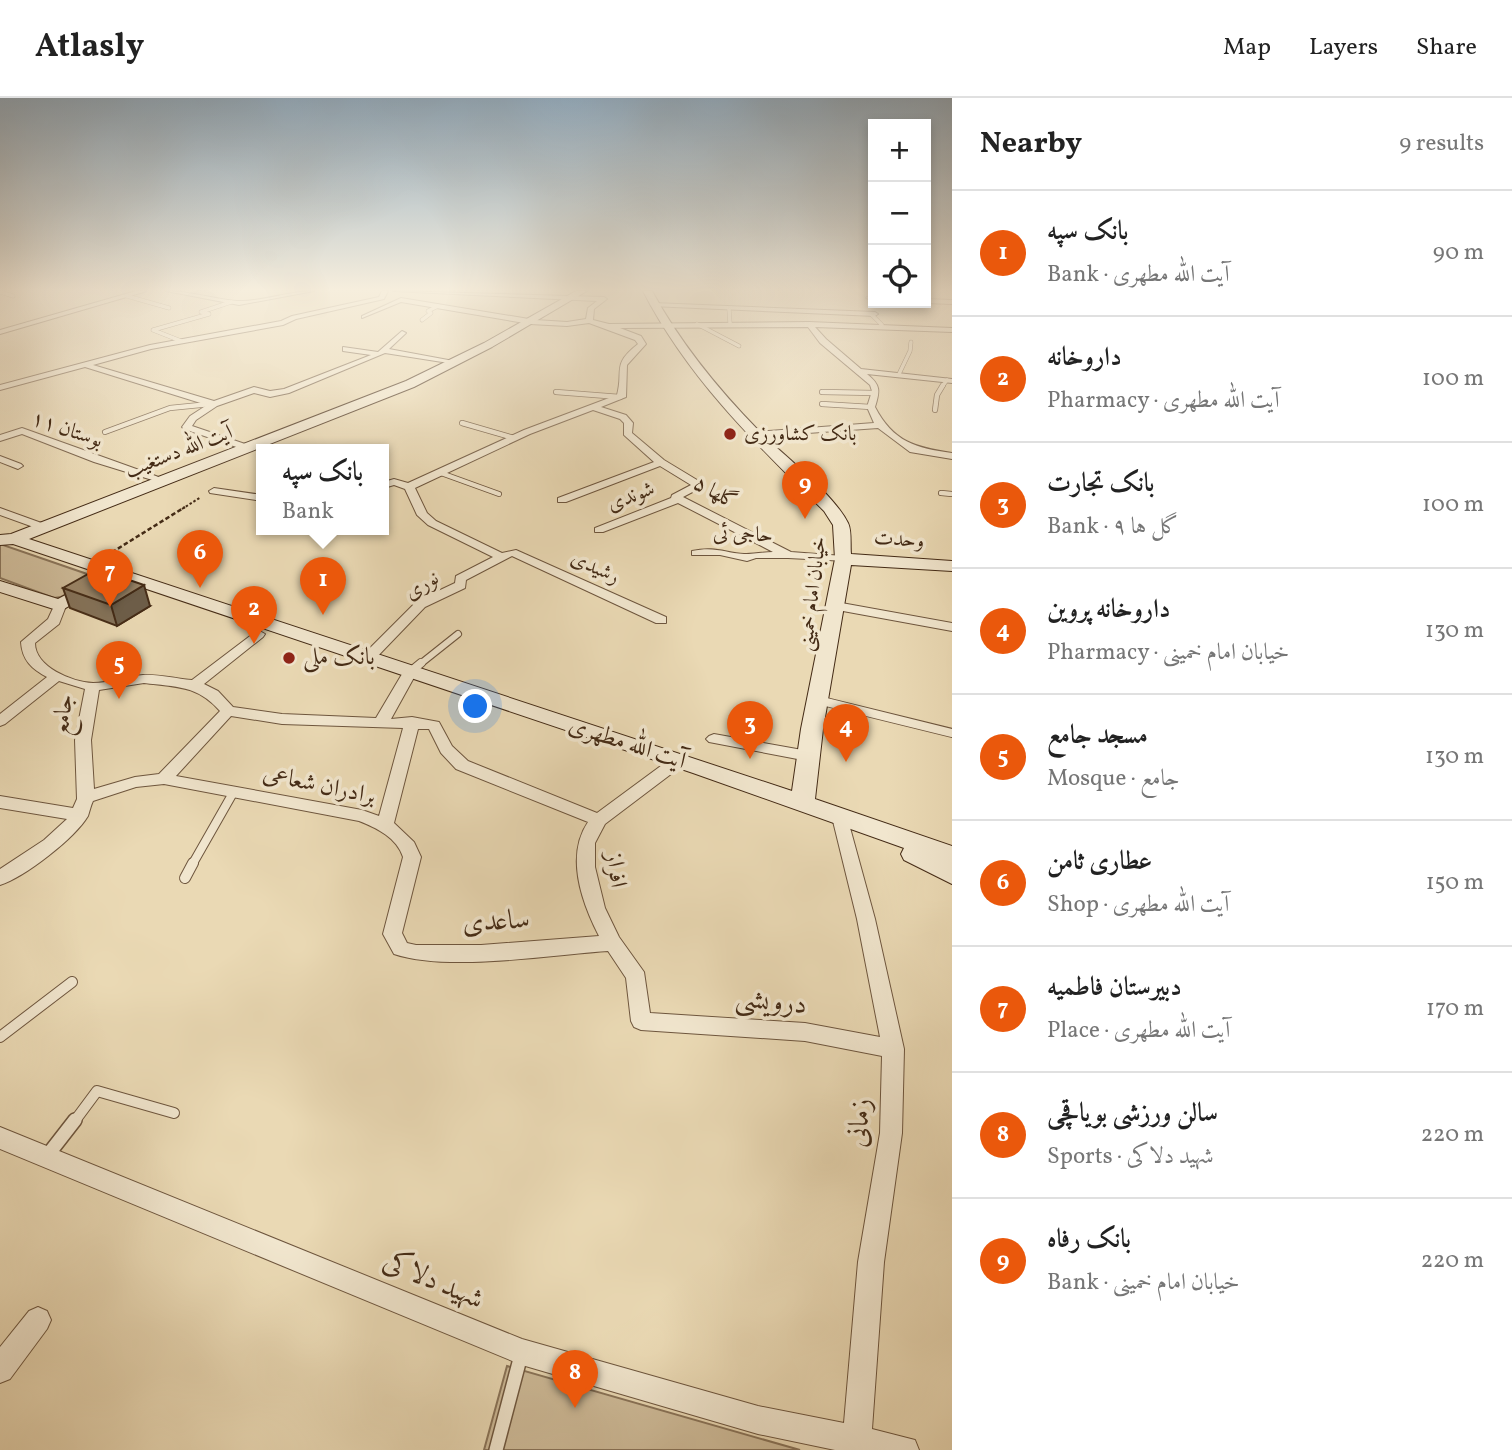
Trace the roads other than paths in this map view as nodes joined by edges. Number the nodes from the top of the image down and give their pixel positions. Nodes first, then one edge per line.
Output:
1 (125, 354) edge
2 (380, 354) edge
3 (392, 354) edge
4 (470, 354) edge
5 (629, 354) edge
6 (685, 354) edge
7 (839, 354) edge
8 (909, 354) edge
9 (455, 362) junction
10 (86, 365) junction
11 (859, 370) junction
12 (899, 374) junction
13 (949, 381) edge
14 (0, 388) edge
15 (556, 392) dead end
16 (822, 392) dead end
17 (875, 393) junction
18 (620, 397) junction
19 (214, 404) junction
20 (822, 404) dead end
21 (871, 407) junction
22 (596, 408) junction
23 (935, 410) dead end
24 (462, 424) dead end
25 (880, 425) junction
26 (105, 432) dead end
27 (756, 435) junction
28 (0, 438) edge
29 (514, 438) junction
30 (258, 444) edge
31 (256, 445) edge
32 (248, 448) junction
33 (952, 456) edge
34 (0, 459) edge
35 (659, 463) junction
36 (18, 466) dead end
37 (441, 473) junction
38 (162, 480) junction
39 (389, 484) edge
40 (409, 487) junction
41 (214, 491) road end
42 (941, 493) dead end
43 (499, 494) dead end
44 (952, 494) edge
45 (256, 497) edge
46 (678, 499) junction
47 (562, 500) dead end
48 (0, 511) edge
49 (43, 527) junction
50 (599, 530) dead end
51 (6, 538) edge
52 (696, 553) dead end
53 (506, 554) junction
54 (789, 555) junction
55 (843, 559) junction
56 (952, 566) edge
57 (100, 574) junction
58 (2, 588) edge
59 (60, 606) junction
60 (836, 606) junction
61 (662, 620) dead end
62 (952, 627) edge
63 (258, 634) junction
64 (458, 634) dead end
65 (368, 658) junction
66 (410, 672) junction
67 (57, 676) junction
68 (195, 685) junction
69 (92, 687) junction
70 (818, 700) junction
71 (228, 710) junction
72 (0, 721) edge
73 (382, 721) junction
74 (412, 722) junction
75 (952, 733) edge
76 (714, 739) dead end
77 (808, 757) junction
78 (678, 761) junction
79 (164, 779) junction
80 (233, 793) junction
81 (86, 797) junction
82 (0, 802) edge
83 (802, 805) junction
84 (79, 815) junction
85 (840, 817) junction
86 (599, 820) junction
87 (385, 825) junction
88 (885, 833) junction
89 (952, 856) edge
90 (952, 874) edge
91 (0, 878) edge
92 (185, 878) dead end
93 (392, 934) joint
94 (612, 943) junction
95 (72, 982) dead end
96 (641, 1021) joint
97 (0, 1037) edge
98 (893, 1049) junction
99 (174, 1113) dead end
100 (0, 1138) edge
101 (46, 1157) junction
102 (38, 1320) dead end
103 (522, 1352) junction
104 (0, 1369) edge
105 (857, 1438) junction
106 (496, 1450) edge
107 (905, 1450) edge

1 - 10 street
2 - 19 street
3 - 9 street
4 - 9 main road, آیت الله دستغیب
5 - 18 street
6 - 27 main road, خیابان امام خمینی
7 - 11 street
8 - 12 lane
9 - 30 main road, آیت الله دستغیب
10 - 14 street
10 - 19 street
11 - 12 street
11 - 17 street
12 - 13 street
13 - 23 lane
15 - 18 lane
16 - 17 lane
17 - 21 street
18 - 22 street
19 - 26 lane
19 - 32 street
20 - 21 lane
21 - 25 street
22 - 29 street
22 - 35 street, گلها ۵
24 - 29 lane
25 - 27 street
25 - 33 street
27 - 55 main road, خیابان امام خمینی
28 - 38 street, بوستان ۱۱
29 - 37 street
31 - 32 main road, آیت الله دستغیب
32 - 38 main road, آیت الله دستغیب
34 - 36 street
35 - 46 street, گلها ۵
35 - 47 street
37 - 40 street
37 - 43 lane
38 - 49 main road, آیت الله دستغیب
39 - 40 street
40 - 53 street
41 - 45 street
42 - 44 lane
46 - 50 street, شوندی
46 - 54 street, گلها ۵
48 - 49 street
49 - 51 main road, آیت الله دستغیب
51 - 57 main road
52 - 54 street, حاجی ئی
53 - 61 street, رشیدی
53 - 65 street, نوری
54 - 55 street, گلها ۵
55 - 56 main road, وحدت
55 - 60 main road, خیابان امام خمینی
57 - 59 main road
57 - 63 main road, آیت الله مطهری
57 - 65 main road, آیت الله مطهری
58 - 59 main road
59 - 67 street, جامع
60 - 62 street
60 - 70 main road, خیابان امام خمینی
63 - 65 main road, آیت الله مطهری
63 - 68 street
64 - 66 lane
65 - 66 main road, آیت الله مطهری
66 - 73 street
66 - 78 main road, آیت الله مطهری
67 - 69 street, جامع
67 - 72 street
68 - 69 street
68 - 71 street
69 - 81 street, جامع
70 - 75 lane
70 - 77 main road, خیابان امام خمینی
71 - 73 street
71 - 79 street
73 - 74 street
74 - 86 street
74 - 87 street
76 - 77 street
77 - 83 main road, خیابان امام خمینی
78 - 83 main road, آیت الله مطهری
78 - 86 street, افراز
79 - 80 street, برادران شعاعی
79 - 81 street, برادران شعاعی
80 - 87 street, برادران شعاعی
80 - 92 lane
81 - 84 street
82 - 84 street
83 - 85 main road, آیت الله مطهری
84 - 91 street
85 - 88 main road, آیت الله مطهری
85 - 98 street, زمانی
86 - 94 street, افراز
87 - 93 street, برادران شعاعی
88 - 89 main road, آیت الله مطهری
88 - 90 main road, آیت الله مطهری
93 - 94 street, ساعدی
94 - 96 street, افراز
95 - 97 lane
96 - 98 street, درویشی
98 - 105 street, زمانی
99 - 101 lane
100 - 101 street, شهید دلاکی
101 - 103 street, شهید دلاکی
102 - 104 street
103 - 105 street, شهید دلاکی
103 - 106 lane
105 - 107 street, شهید دلاکی

